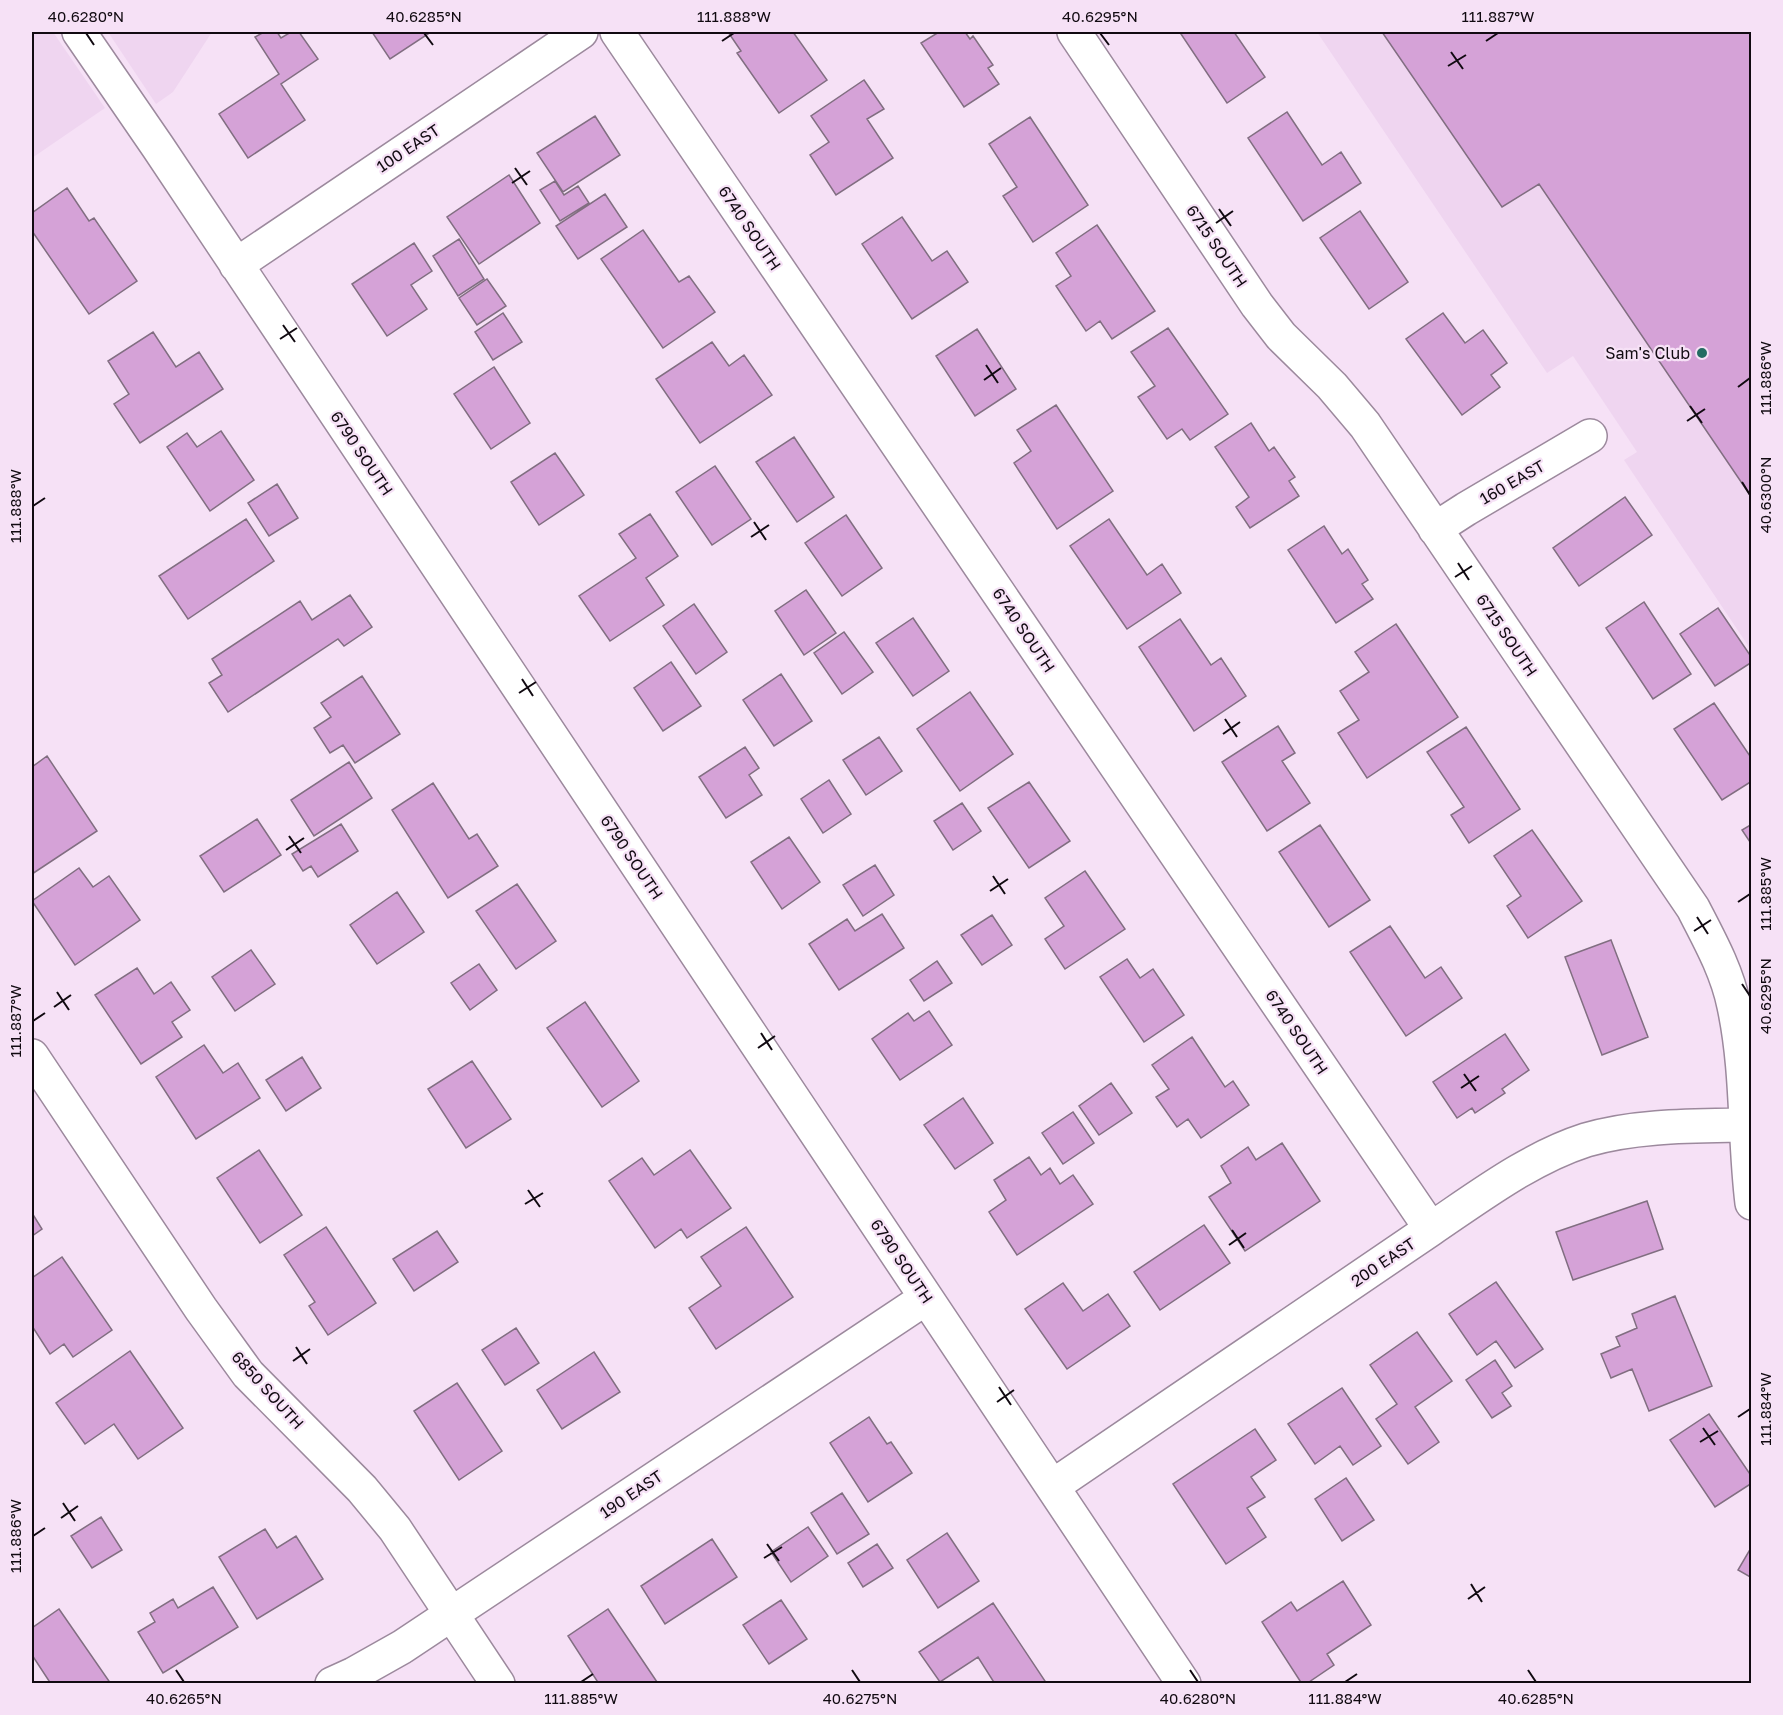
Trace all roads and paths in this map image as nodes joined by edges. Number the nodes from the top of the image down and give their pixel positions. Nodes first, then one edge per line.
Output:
1 (79, 32) edge
2 (581, 32) edge
3 (617, 32) edge
4 (1074, 32) edge
5 (236, 265) junction
6 (1590, 436) dead end
7 (1435, 529) junction
8 (32, 1056) edge
9 (1746, 1125) junction
10 (1752, 1203) edge
11 (1431, 1229) junction
12 (926, 1298) junction
13 (1053, 1486) junction
14 (452, 1615) junction
15 (332, 1683) edge
16 (498, 1683) edge
17 (1184, 1683) edge

1 - 5 street, 6790 SOUTH
2 - 5 street, 100 EAST
3 - 11 street, 6740 SOUTH
4 - 7 street, 6715 SOUTH
5 - 12 street, 6790 SOUTH
6 - 7 street, 160 EAST
7 - 9 street, 6715 SOUTH
8 - 14 street, 6850 SOUTH
9 - 10 street, 6715 SOUTH
9 - 11 street, 200 EAST
11 - 13 street, 200 EAST
12 - 13 street, 6790 SOUTH
12 - 14 street, 190 EAST
13 - 17 street, 6790 SOUTH
14 - 15 street, 190 EAST
14 - 16 street, 6850 SOUTH

